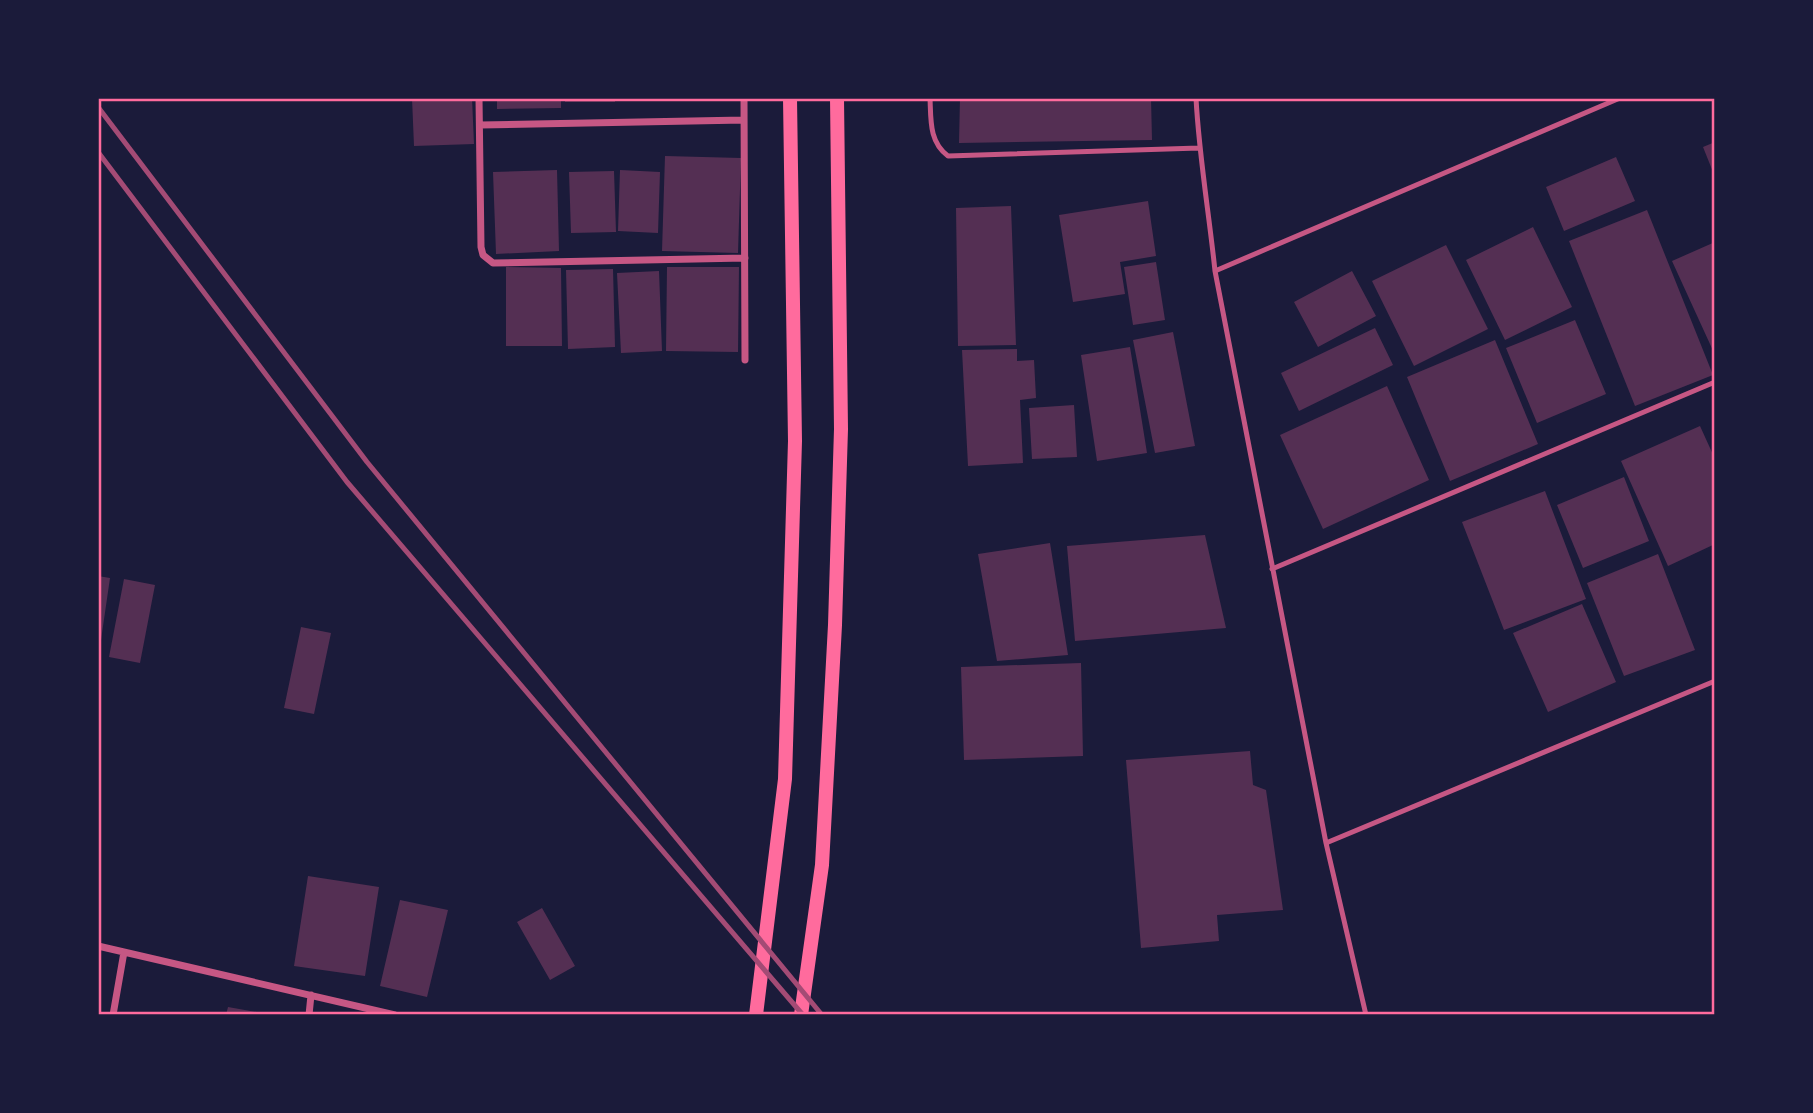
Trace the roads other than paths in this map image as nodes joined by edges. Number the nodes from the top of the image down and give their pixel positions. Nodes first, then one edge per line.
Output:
1 (479, 98) edge
2 (744, 98) edge
3 (790, 98) edge
4 (837, 98) edge
5 (930, 98) edge
6 (1196, 98) edge
7 (1620, 98) edge
8 (744, 120) junction
9 (480, 125) junction
10 (1199, 148) junction
11 (745, 258) junction
12 (1215, 271) junction
13 (745, 360) dead end
14 (1715, 382) edge
15 (1272, 569) junction
16 (1715, 681) edge
17 (1326, 843) junction
18 (98, 946) edge
19 (124, 952) junction
20 (311, 995) junction
21 (113, 1015) edge
22 (309, 1015) edge
23 (395, 1015) edge
24 (756, 1015) edge
25 (801, 1015) edge
26 (1366, 1015) edge

1 - 9 street
2 - 8 street
3 - 24 main road
4 - 25 main road
5 - 10 lane
6 - 10 lane
7 - 12 lane
8 - 9 street
8 - 11 street
9 - 11 street
10 - 12 lane
11 - 13 street
12 - 15 lane
14 - 15 lane
15 - 17 lane
16 - 17 lane
17 - 26 lane
18 - 19 street
19 - 20 street
19 - 21 street
20 - 22 street
20 - 23 street

